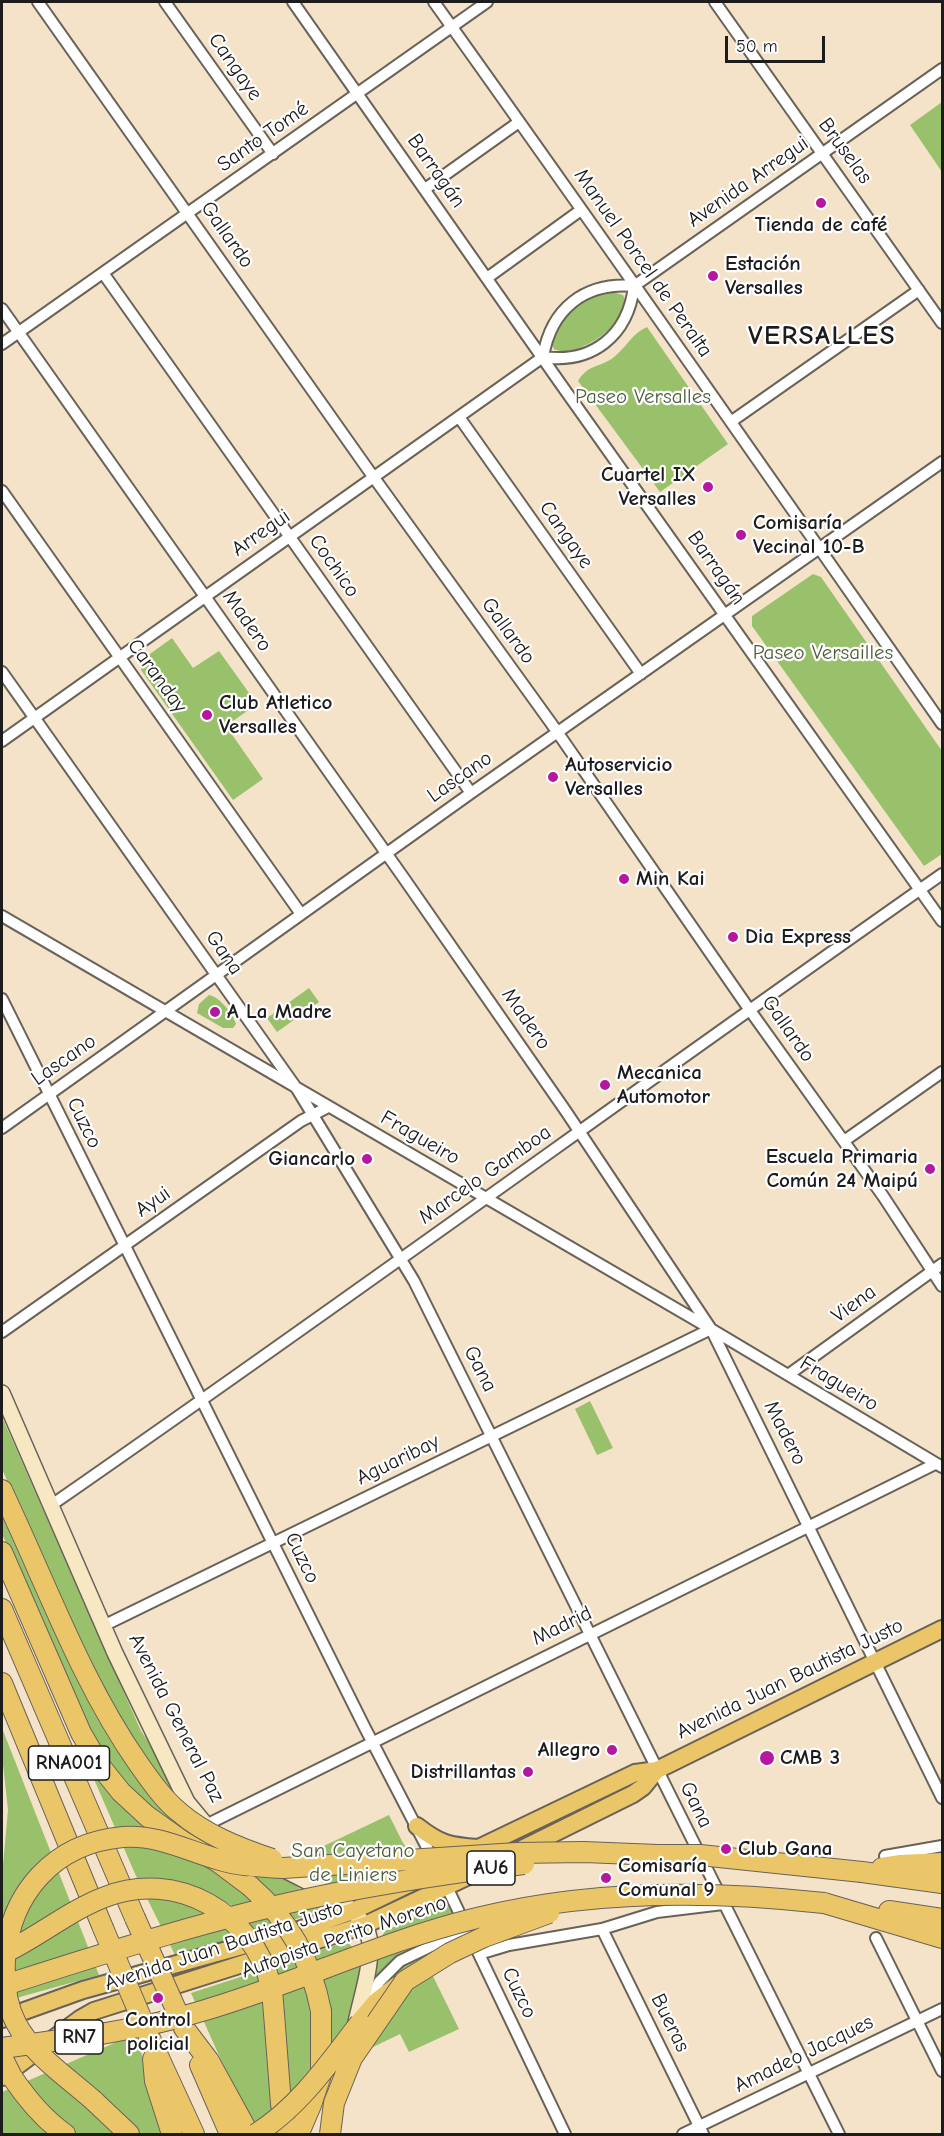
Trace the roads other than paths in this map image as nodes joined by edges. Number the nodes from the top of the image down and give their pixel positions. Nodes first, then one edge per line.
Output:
1 (39, 2) edge
2 (165, 2) edge
3 (293, 2) edge
4 (434, 2) edge
5 (487, 2) edge
6 (715, 2) edge
7 (452, 26) junction
8 (942, 69) edge
9 (359, 94) junction
10 (519, 122) junction
11 (823, 153) junction
12 (273, 154) junction
13 (425, 189) junction
14 (581, 210) junction
15 (189, 213) junction
16 (103, 273) junction
17 (487, 278) junction
18 (634, 286) junction
19 (919, 290) junction
20 (2, 309) edge
21 (942, 323) edge
22 (18, 332) junction
23 (2, 344) edge
24 (543, 357) junction
25 (459, 417) junction
26 (732, 421) junction
27 (942, 462) edge
28 (374, 477) junction
29 (2, 490) edge
30 (290, 537) junction
31 (820, 549) junction
32 (205, 597) junction
33 (725, 615) junction
34 (120, 657) junction
35 (2, 672) edge
36 (641, 674) junction
37 (34, 718) junction
38 (942, 724) edge
39 (558, 733) junction
40 (2, 741) edge
41 (471, 793) junction
42 (387, 853) junction
43 (942, 874) edge
44 (921, 889) junction
45 (301, 914) junction
46 (2, 916) edge
47 (942, 921) edge
48 (216, 975) junction
49 (2, 999) edge
50 (749, 1009) junction
51 (165, 1011) junction
52 (942, 1072) edge
53 (297, 1089) junction
54 (48, 1095) junction
55 (328, 1107) junction
56 (312, 1114) junction
57 (2, 1128) edge
58 (580, 1132) junction
59 (844, 1141) junction
60 (485, 1198) junction
61 (124, 1245) junction
62 (401, 1258) junction
63 (938, 1267) edge
64 (942, 1286) edge
65 (711, 1329) junction
66 (2, 1332) edge
67 (788, 1376) junction
68 (2, 1393) edge
69 (201, 1400) junction
70 (492, 1436) junction
71 (939, 1465) edge
72 (2, 1490) edge
73 (50, 1506) junction
74 (810, 1527) junction
75 (272, 1543) junction
76 (2, 1552) edge
77 (2, 1609) edge
78 (103, 1626) junction
79 (942, 1629) edge
80 (590, 1634) junction
81 (875, 1662) junction
82 (2, 1683) edge
83 (372, 1742) junction
84 (657, 1770) junction
85 (942, 1798) edge
86 (206, 1825) junction
87 (417, 1827) junction
88 (942, 1846) edge
89 (477, 1848) junction
90 (658, 1855) junction
91 (885, 1856) dead end
92 (942, 1863) edge
93 (313, 1866) junction
94 (438, 1869) junction
95 (862, 1872) junction
96 (942, 1883) edge
97 (447, 1887) junction
98 (585, 1900) junction
99 (824, 1903) junction
100 (723, 1904) junction
101 (353, 1911) junction
102 (942, 1919) edge
103 (365, 1925) junction
104 (467, 1929) junction
105 (602, 1929) junction
106 (876, 1938) dead end
107 (942, 1938) edge
108 (2, 1954) edge
109 (479, 1954) junction
110 (405, 1981) junction
111 (2, 1986) edge
112 (942, 2009) edge
113 (2, 2019) edge
114 (918, 2021) junction
115 (183, 2026) junction
116 (355, 2028) junction
117 (152, 2032) junction
118 (2, 2048) edge
119 (2, 2057) edge
120 (942, 2071) edge
121 (809, 2074) junction
122 (2, 2077) edge
123 (702, 2130) edge
124 (65, 2134) edge
125 (129, 2134) edge
126 (172, 2134) edge
127 (194, 2134) edge
128 (230, 2134) edge
129 (249, 2134) edge
130 (256, 2134) edge
131 (293, 2134) edge
132 (330, 2134) edge
133 (336, 2134) edge
134 (566, 2134) edge
135 (683, 2134) edge
136 (839, 2134) edge

1 - 15 street, Gallardo
2 - 12 street, Cangaye
3 - 9 street, Barragán
4 - 7 street, Manuel Porcel de Peralta
5 - 7 street, Santo Tomé
6 - 11 street, Bruselas
7 - 9 street, Santo Tomé
7 - 10 street, Manuel Porcel de Peralta
8 - 11 street, Avenida Arregui
9 - 12 street, Santo Tomé
9 - 13 street, Barragán
10 - 13 street
10 - 14 street, Manuel Porcel de Peralta
11 - 18 street, Avenida Arregui
11 - 19 street, Bruselas
12 - 15 street, Santo Tomé
13 - 17 street, Barragán
14 - 17 street
14 - 18 street, Manuel Porcel de Peralta
15 - 16 street, Santo Tomé
15 - 28 street, Gallardo
16 - 22 street, Santo Tomé
16 - 30 street, Cochico
17 - 24 street, Barragán
18 - 24 street
18 - 24 street
18 - 26 street, Manuel Porcel de Peralta
19 - 21 street, Bruselas
19 - 26 street
20 - 22 street, Madero
22 - 23 street, Santo Tomé
22 - 32 street, Madero
24 - 25 street, Arregui
24 - 33 street, Barragán
25 - 28 street, Arregui
25 - 36 street, Cangaye
26 - 31 street, Manuel Porcel de Peralta
27 - 31 street, Lascano
28 - 30 street, Arregui
28 - 39 street, Gallardo
29 - 34 street, Caranday
30 - 32 street, Arregui
30 - 41 street, Cochico
31 - 33 street, Lascano
31 - 38 street, Manuel Porcel de Peralta
32 - 34 street, Arregui
32 - 42 street, Madero
33 - 36 street, Lascano
33 - 44 street, Barragán
34 - 37 street, Arregui
34 - 45 street, Caranday
35 - 37 street, Gana
36 - 39 street, Lascano
37 - 40 street, Arregui
37 - 48 street, Gana
39 - 41 street, Lascano
39 - 50 street, Gallardo
41 - 42 street, Lascano
42 - 45 street, Lascano
42 - 58 street, Madero
43 - 44 street, Marcelo Gamboa
44 - 47 street, Barragán
44 - 50 street, Marcelo Gamboa
45 - 48 street, Lascano
46 - 51 street, Fragueiro
48 - 51 street, Lascano
48 - 53 street, Gana
49 - 54 street, Cuzco
50 - 58 street, Marcelo Gamboa
50 - 59 street, Gallardo
51 - 53 street, Fragueiro
51 - 54 street, Lascano
52 - 59 street
53 - 55 street, Fragueiro
53 - 56 street, Gana
54 - 57 street, Lascano
54 - 61 street, Cuzco
55 - 56 street, Ayui
55 - 60 street, Fragueiro
56 - 61 street, Ayui
56 - 62 street, Gana
58 - 60 street, Marcelo Gamboa
58 - 65 street, Madero
59 - 63 street, Gallardo
60 - 62 street, Marcelo Gamboa
60 - 65 street, Fragueiro
61 - 66 street, Ayui
61 - 69 street, Cuzco
62 - 69 street, Marcelo Gamboa
62 - 70 street, Gana
63 - 64 street, Gallardo
63 - 67 street, Viena
65 - 67 street, Fragueiro
65 - 70 street, Aguaribay
65 - 74 street, Madero
67 - 71 street, Fragueiro
68 - 73 street, Avenida General Paz
69 - 73 street, Marcelo Gamboa
69 - 75 street, Cuzco
70 - 75 street, Aguaribay
70 - 80 street, Gana
71 - 74 street, Madrid
72 - 93 highway, bridge
73 - 78 street, Avenida General Paz
74 - 80 street, Madrid
74 - 81 street, Madero
75 - 78 street, Aguaribay
75 - 83 street, Cuzco
76 - 131 highway, bridge
77 - 115 highway, RNA001, bridge
78 - 86 street, Avenida General Paz
79 - 81 main road, Avenida Juan Bautista Justo
80 - 83 street, Madrid
80 - 84 street, Gana
81 - 84 main road, Avenida Juan Bautista Justo
81 - 85 street, Madero
82 - 117 highway, RNA001, bridge
83 - 86 street, Madrid
83 - 87 street, Cuzco
84 - 89 main road, Avenida Juan Bautista Justo
84 - 97 main road, Avenida Juan Bautista Justo
84 - 100 street, Gana
86 - 101 street, Avenida General Paz
87 - 89 main road
87 - 94 street, Cuzco
88 - 91 street
89 - 94 main road, Avenida Juan Bautista Justo
90 - 93 highway, bridge
90 - 95 highway, Autopista Perito Moreno / AU6, bridge
90 - 111 highway, Autopista Perito Moreno / AU6, bridge
92 - 95 highway
93 - 125 highway, bridge
94 - 97 street, Cuzco
94 - 101 main road, Avenida Juan Bautista Justo
95 - 96 highway, Autopista Perito Moreno / AU6
97 - 103 main road, Avenida Juan Bautista Justo
97 - 104 street, Cuzco
98 - 99 highway, Autopista Perito Moreno / AU6, bridge
98 - 110 highway, bridge
98 - 117 highway, Autopista Perito Moreno / AU6, bridge
99 - 102 highway, Autopista Perito Moreno / AU6
99 - 107 highway
100 - 105 street
100 - 121 street, Gana
101 - 103 street, Avenida General Paz
101 - 113 main road, Avenida Juan Bautista Justo
103 - 116 street
103 - 122 main road, Avenida Juan Bautista Justo
104 - 109 street, Cuzco
104 - 116 street
105 - 109 street
105 - 123 street, Bueras
106 - 114 street
108 - 131 highway, bridge
109 - 134 street, Cuzco
110 - 130 highway, bridge
110 - 132 highway, bridge
112 - 114 street, Amadeo Jacques
114 - 120 street
114 - 121 street, Amadeo Jacques
115 - 128 highway, RNA001
115 - 129 highway
116 - 133 street
117 - 118 highway, RN7, bridge
117 - 126 highway
117 - 127 highway, RNA001
119 - 124 highway, bridge
121 - 123 street, Amadeo Jacques
121 - 136 street, Gana
123 - 135 street, Amadeo Jacques

